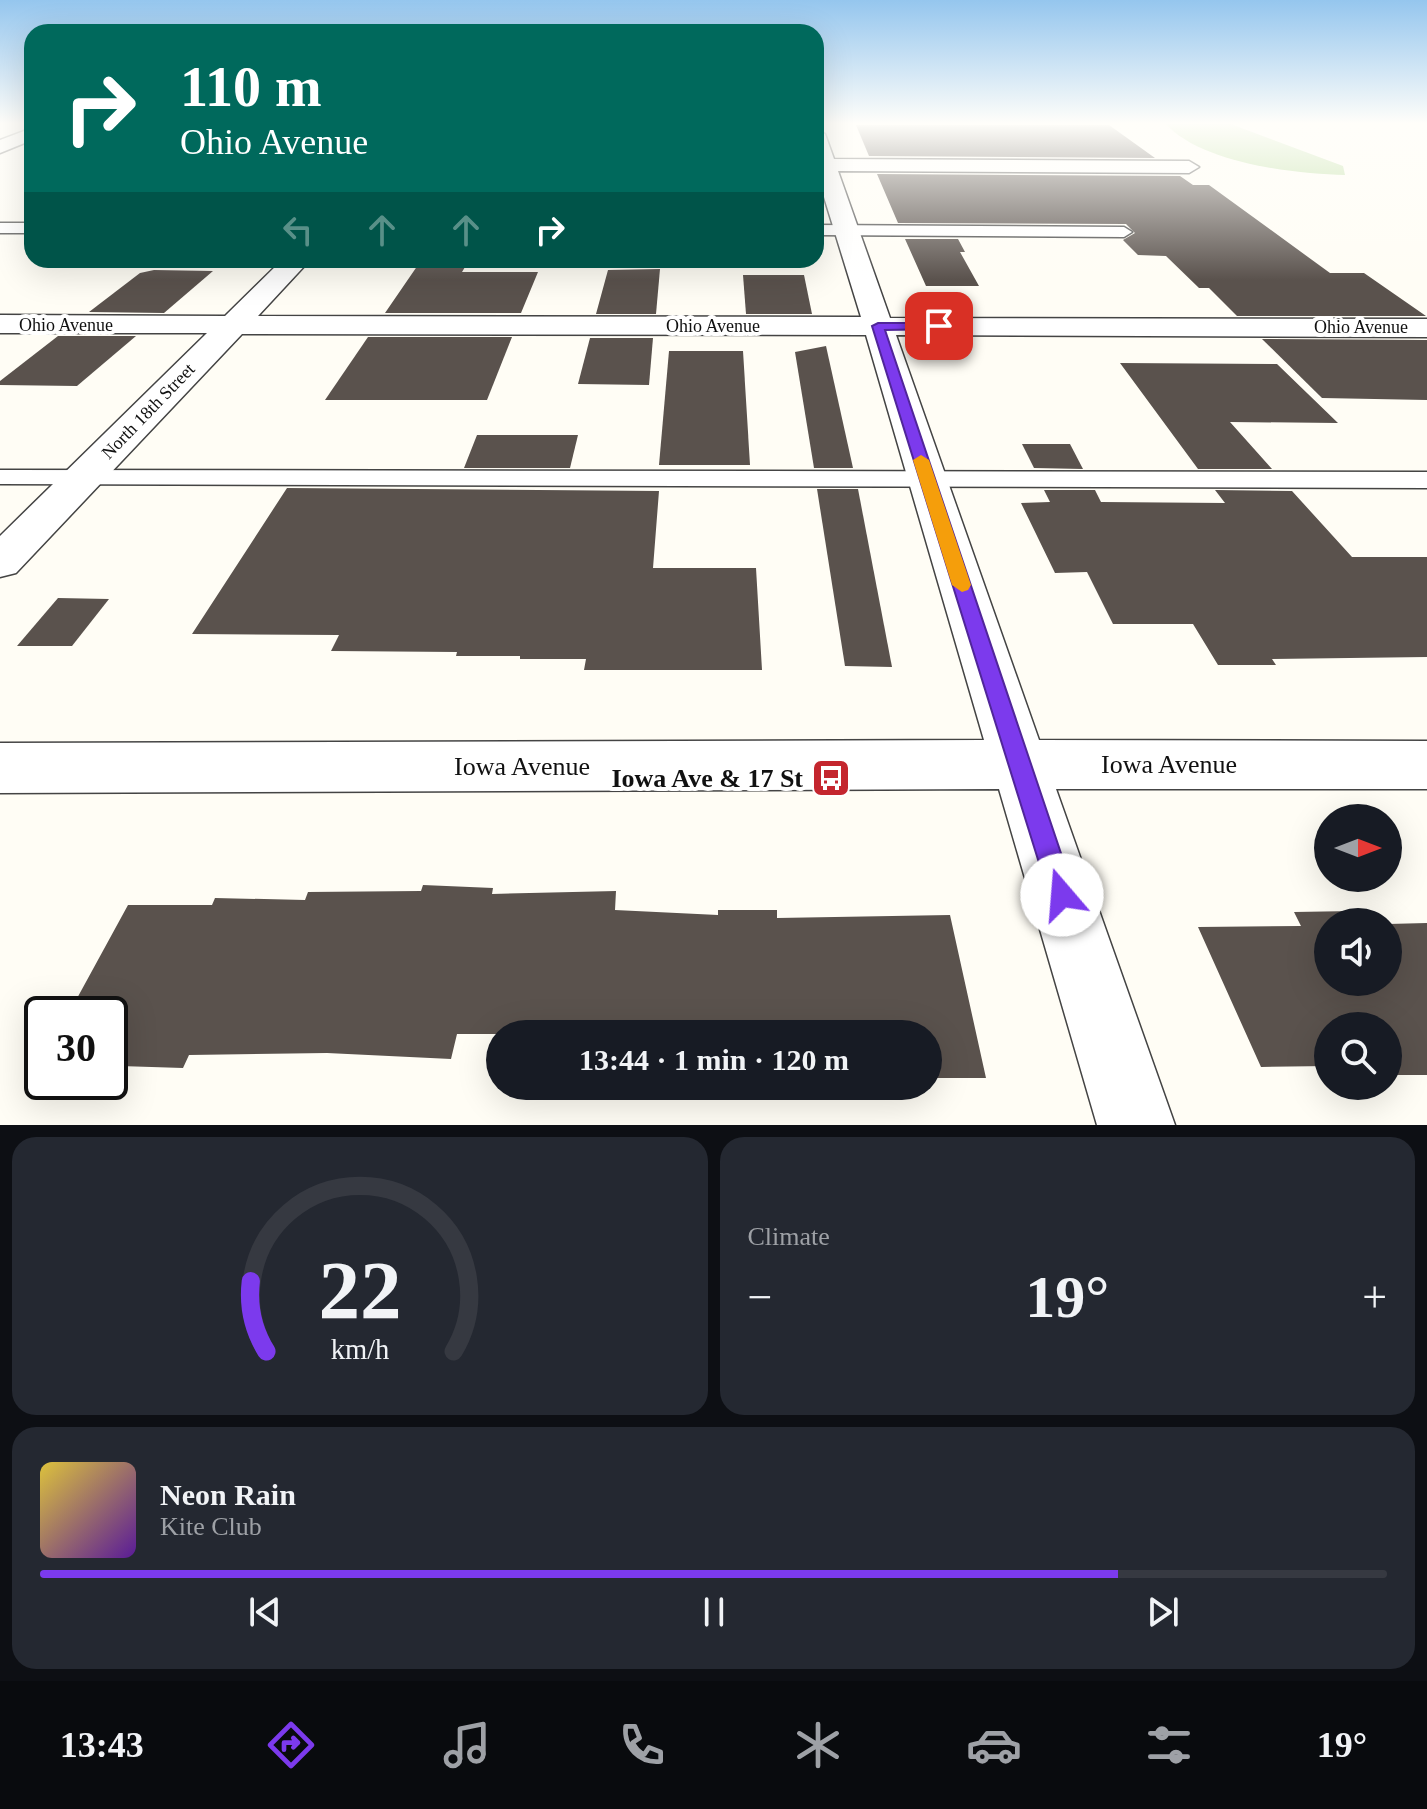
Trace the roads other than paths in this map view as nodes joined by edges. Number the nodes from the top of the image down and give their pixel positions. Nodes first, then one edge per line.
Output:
1 (824, 184) edge
2 (0, 228) edge
3 (24, 228) edge
4 (832, 230) edge
5 (1124, 232) dead end
6 (289, 268) edge
7 (0, 324) edge
8 (233, 325) junction
9 (878, 326) junction
10 (1427, 328) edge
11 (0, 477) edge
12 (84, 477) junction
13 (928, 480) junction
14 (1427, 480) edge
15 (0, 562) edge
16 (1019, 764) junction
17 (1427, 765) edge
18 (0, 768) edge
19 (1136, 1125) edge

1 - 4 street
2 - 3 lane
4 - 5 lane
4 - 9 street
6 - 8 street, North 18th Street
7 - 8 street, Ohio Avenue
8 - 9 street, Ohio Avenue
8 - 12 street, North 18th Street
9 - 10 street, Ohio Avenue
9 - 13 street
11 - 12 lane
12 - 13 lane
12 - 15 street, North 18th Street
13 - 14 lane
13 - 16 street
16 - 17 street, Iowa Avenue
16 - 18 street, Iowa Avenue
16 - 19 street

